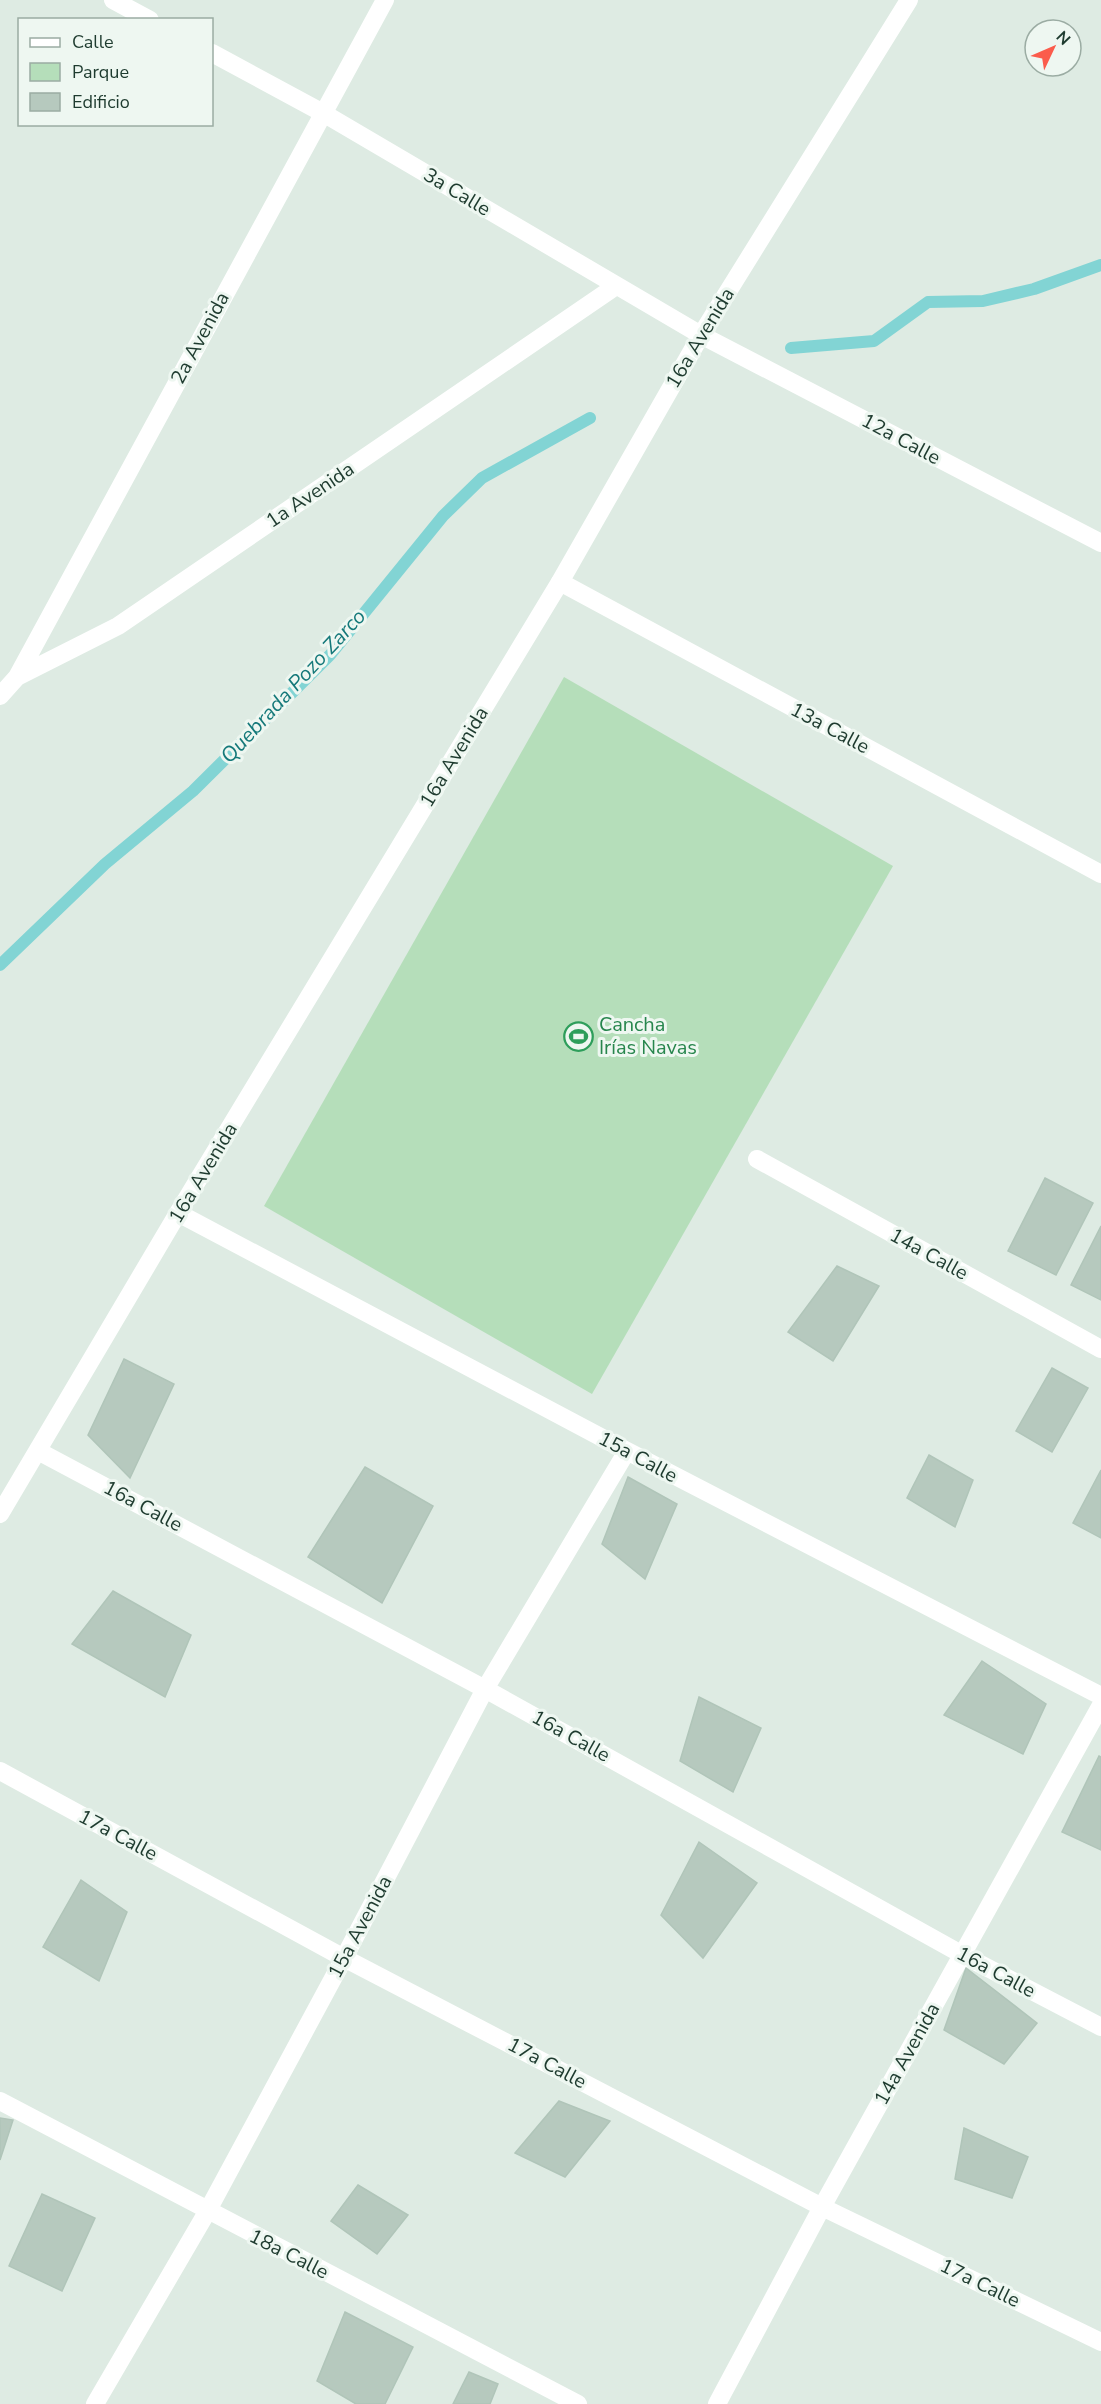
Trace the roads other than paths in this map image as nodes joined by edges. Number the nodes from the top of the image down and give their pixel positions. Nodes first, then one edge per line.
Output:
1 (113, 0) edge
2 (385, 0) edge
3 (909, 0) edge
4 (146, 18) edge
5 (213, 54) edge
6 (323, 112) junction
7 (616, 286) junction
8 (700, 335) junction
9 (1101, 543) edge
10 (560, 582) junction
11 (17, 677) junction
12 (0, 696) edge
13 (1101, 874) edge
14 (757, 1159) dead end
15 (178, 1212) junction
16 (1101, 1349) edge
17 (38, 1451) junction
18 (627, 1452) junction
19 (0, 1514) edge
20 (485, 1689) junction
21 (1101, 1696) edge
22 (1101, 1705) edge
23 (0, 1771) edge
24 (963, 1954) junction
25 (344, 1958) junction
26 (1101, 2027) edge
27 (0, 2102) edge
28 (822, 2207) junction
29 (207, 2212) junction
30 (1101, 2342) edge
31 (95, 2404) edge
32 (578, 2404) edge
33 (717, 2404) edge

1 - 4 street
2 - 6 street, 2a Avenida
3 - 8 street, 16a Avenida
5 - 6 street, 3a Calle
6 - 7 street, 3a Calle
6 - 11 street, 2a Avenida
7 - 8 street, 3a Calle
7 - 11 street, 1a Avenida
8 - 9 street, 12a Calle
8 - 10 street, 16a Avenida
10 - 13 street, 13a Calle
10 - 15 street, 16a Avenida
11 - 12 street, 1a Avenida
14 - 16 street, 14a Calle
15 - 17 street, 16a Avenida
15 - 18 street, 15a Calle
17 - 19 street, 16a Avenida
17 - 20 street, 16a Calle
18 - 20 street, 15a Avenida
18 - 21 street, 15a Calle
20 - 24 street, 16a Calle
20 - 25 street, 15a Avenida
22 - 24 street, 14a Avenida
23 - 25 street, 17a Calle
24 - 26 street, 16a Calle
24 - 28 street, 14a Avenida
25 - 28 street, 17a Calle
25 - 29 street, 15a Avenida
27 - 29 street, 18a Calle
28 - 30 street, 17a Calle
28 - 33 street, 14a Avenida
29 - 31 street, 15a Avenida
29 - 32 street, 18a Calle

